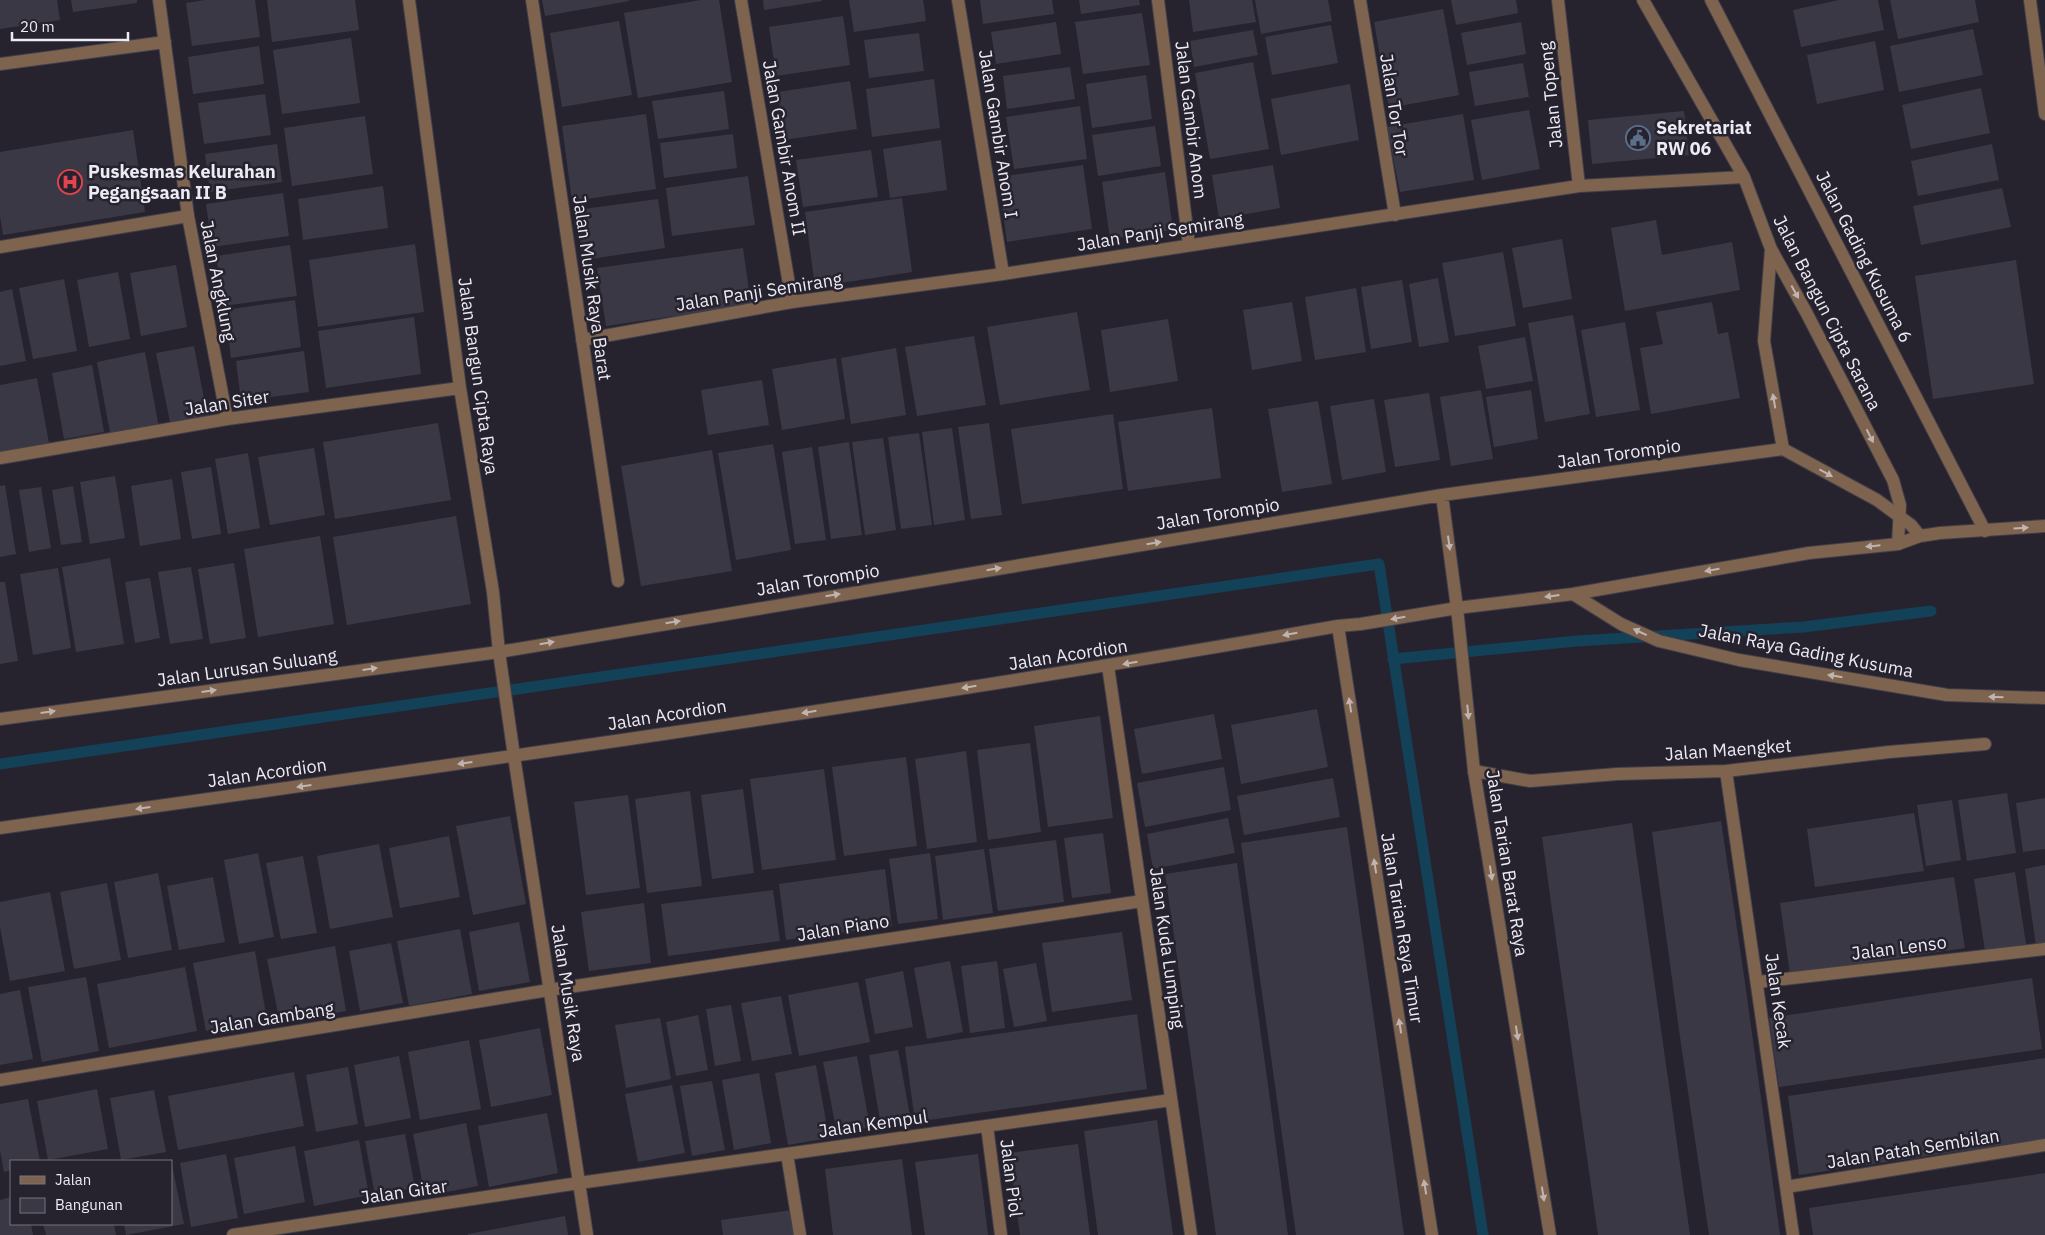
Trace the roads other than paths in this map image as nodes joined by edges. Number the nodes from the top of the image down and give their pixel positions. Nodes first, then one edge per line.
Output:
1 (159, 0) edge
2 (409, 0) edge
3 (532, 0) edge
4 (741, 0) edge
5 (958, 0) edge
6 (1158, 0) edge
7 (1360, 0) edge
8 (1558, 0) edge
9 (1643, 0) edge
10 (1711, 0) edge
11 (2030, 0) edge
12 (165, 42) junction
13 (0, 64) edge
14 (2045, 114) edge
15 (1744, 178) junction
16 (1579, 186) junction
17 (1395, 215) junction
18 (188, 216) junction
19 (1189, 245) junction
20 (0, 247) edge
21 (1771, 249) junction
22 (1003, 274) junction
23 (792, 302) junction
24 (582, 340) junction
25 (460, 388) junction
26 (227, 419) junction
27 (1783, 449) junction
28 (0, 458) edge
29 (1442, 495) junction
30 (1898, 515) junction
31 (2045, 526) edge
32 (1985, 531) junction
33 (1920, 536) junction
34 (1898, 544) junction
35 (618, 581) dead end
36 (1573, 594) junction
37 (1457, 608) junction
38 (1338, 626) junction
39 (499, 652) junction
40 (1108, 666) junction
41 (2045, 698) edge
42 (0, 719) edge
43 (1986, 744) dead end
44 (514, 756) junction
45 (1474, 771) junction
46 (1726, 771) junction
47 (0, 828) edge
48 (1142, 901) junction
49 (2045, 949) edge
50 (1758, 982) junction
51 (549, 990) junction
52 (0, 1080) edge
53 (1171, 1100) junction
54 (987, 1126) junction
55 (2045, 1146) edge
56 (787, 1154) junction
57 (579, 1183) junction
58 (1786, 1187) junction
59 (233, 1235) edge
60 (587, 1235) edge
61 (800, 1235) edge
62 (1001, 1235) edge
63 (1191, 1235) edge
64 (1432, 1235) edge
65 (1550, 1235) edge
66 (1793, 1235) edge

1 - 12 street, Jalan Angklung
2 - 25 street, Jalan Bangun Cipta Raya
3 - 24 street, Jalan Musik Raya Barat
4 - 23 street, Jalan Gambir Anom II
5 - 22 street, Jalan Gambir Anom I
6 - 19 street, Jalan Gambir Anom
7 - 17 street, Jalan Tor Tor
8 - 16 street, Jalan Topeng
9 - 15 street, Jalan Bangun Cipta Sarana
10 - 32 street, Jalan Gading Kusuma 6
11 - 14 street
12 - 13 street
12 - 18 street, Jalan Angklung
15 - 16 street, Jalan Panji Semirang
15 - 21 street, Jalan Bangun Cipta Sarana
16 - 17 street, Jalan Panji Semirang
17 - 19 street, Jalan Panji Semirang
18 - 20 street
18 - 26 street, Jalan Angklung
19 - 22 street, Jalan Panji Semirang
27 -> 21 street
21 -> 30 street, Jalan Bangun Cipta Sarana
22 - 23 street, Jalan Panji Semirang
23 - 24 street, Jalan Panji Semirang
24 - 35 street, Jalan Musik Raya Barat
25 - 26 street, Jalan Siter
25 - 39 street, Jalan Bangun Cipta Raya
26 - 28 street, Jalan Siter
27 - 29 street, Jalan Torompio
27 -> 30 street
29 -> 37 street, Jalan Tarian Barat Raya
39 -> 29 street, Jalan Torompio
30 - 33 street
30 - 34 street, Jalan Bangun Cipta Sarana
32 -> 31 street
32 - 33 street
33 - 34 street
34 -> 36 street
36 -> 37 street
41 -> 36 street, Jalan Raya Gading Kusuma
37 -> 38 street
37 -> 45 street, Jalan Tarian Barat Raya
38 -> 40 street, Jalan Acordion
64 -> 38 street, Jalan Tarian Raya Timur
42 -> 39 street, Jalan Lurusan Suluang
39 - 44 street, Jalan Bangun Cipta Raya
40 -> 44 street, Jalan Acordion
40 - 48 street, Jalan Kuda Lumping
43 - 46 street, Jalan Maengket
44 -> 47 street, Jalan Acordion
44 - 51 street, Jalan Musik Raya
45 - 46 street, Jalan Maengket
45 -> 65 street, Jalan Tarian Barat Raya
46 - 50 street, Jalan Kecak
48 - 51 street, Jalan Piano
48 - 53 street, Jalan Kuda Lumping
49 - 50 street, Jalan Lenso
50 - 58 street, Jalan Kecak
51 - 52 street, Jalan Gambang
51 - 57 street, Jalan Musik Raya
53 - 54 street, Jalan Kempul
53 - 63 street, Jalan Kuda Lumping
54 - 56 street, Jalan Kempul
54 - 62 street, Jalan Piol
55 - 58 street, Jalan Patah Sembilan
56 - 57 street, Jalan Kempul
56 - 61 street
57 - 59 street, Jalan Gitar
57 - 60 street, Jalan Musik Raya
58 - 66 street, Jalan Kecak

